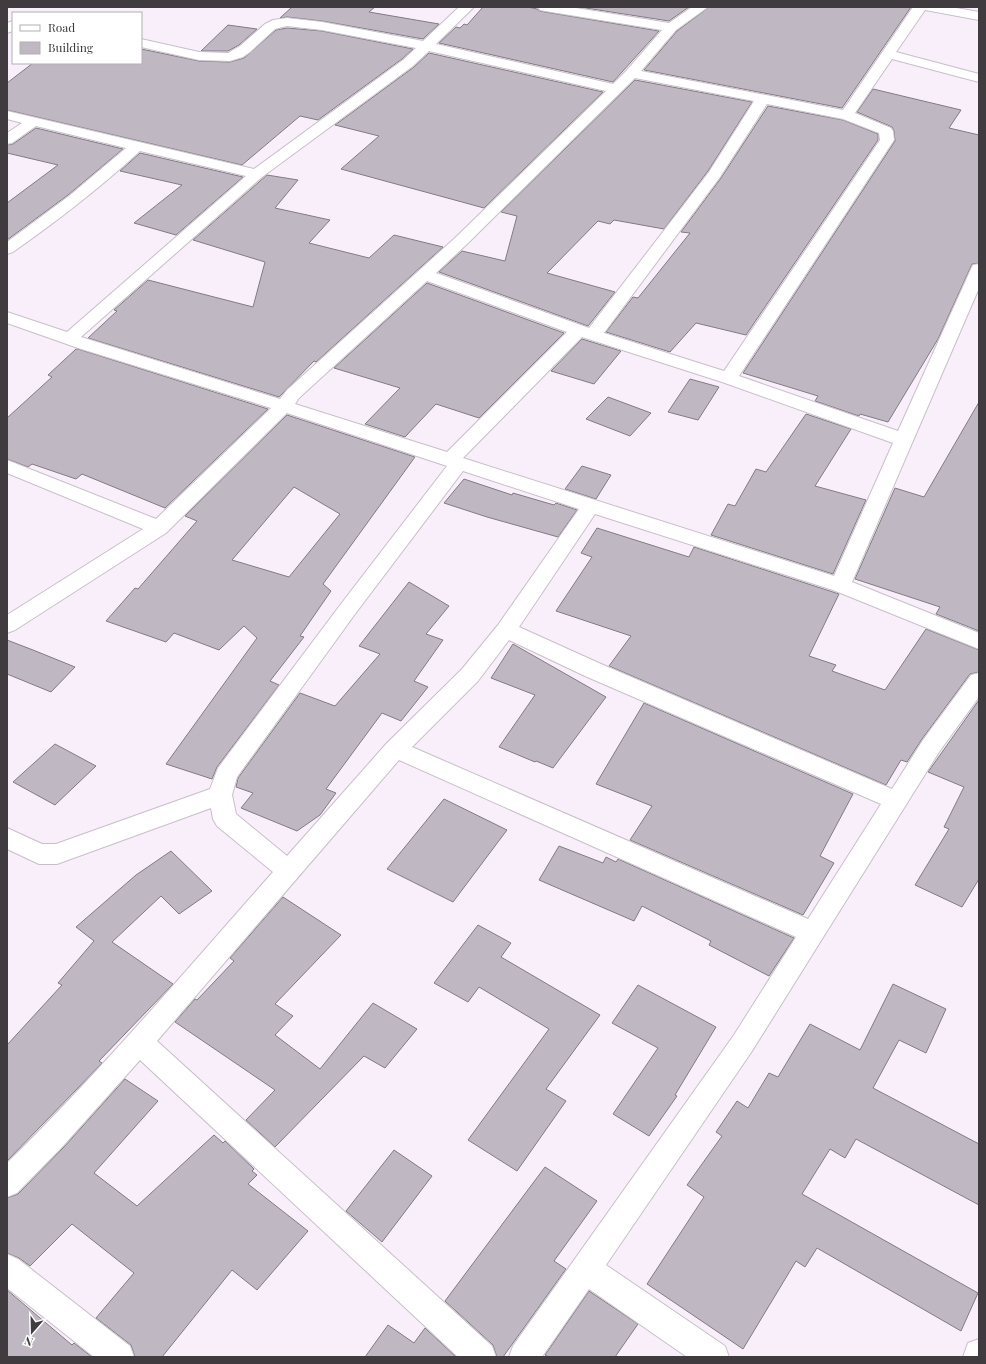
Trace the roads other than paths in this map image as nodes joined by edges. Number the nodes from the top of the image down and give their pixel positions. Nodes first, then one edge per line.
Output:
1 (467, 7) edge
2 (545, 7) edge
3 (701, 7) edge
4 (920, 7) edge
5 (929, 7) edge
6 (979, 16) edge
7 (671, 27) junction
8 (142, 43) edge
9 (427, 46) junction
10 (888, 54) junction
11 (632, 73) junction
12 (979, 78) edge
13 (616, 89) junction
14 (763, 99) junction
15 (7, 115) edge
16 (847, 115) junction
17 (34, 121) junction
18 (7, 140) edge
19 (138, 145) junction
20 (258, 174) junction
21 (7, 249) edge
22 (979, 269) edge
23 (424, 274) junction
24 (7, 317) edge
25 (586, 333) junction
26 (69, 340) junction
27 (728, 378) junction
28 (284, 406) junction
29 (904, 440) junction
30 (455, 462) junction
31 (7, 466) edge
32 (591, 506) junction
33 (159, 528) junction
34 (840, 585) junction
35 (7, 625) edge
36 (506, 630) junction
37 (979, 641) edge
38 (979, 681) edge
39 (396, 749) junction
40 (220, 795) junction
41 (897, 800) junction
42 (7, 838) edge
43 (289, 871) junction
44 (814, 933) junction
45 (139, 1042) junction
46 (7, 1183) edge
47 (585, 1268) junction
48 (7, 1269) edge
49 (979, 1354) edge
50 (119, 1357) edge
51 (481, 1357) edge
52 (524, 1357) edge
53 (714, 1357) edge
54 (978, 1357) edge

1 - 9 street
2 - 7 street
3 - 7 street
4 - 10 street
5 - 6 street
7 - 11 street
8 - 9 street
9 - 13 street
9 - 20 street
10 - 12 street
10 - 16 street
11 - 13 street
11 - 14 street
13 - 23 street
14 - 16 street
14 - 25 street
15 - 17 street
16 - 27 street
17 - 18 street
17 - 19 street
19 - 20 street
19 - 21 street
20 - 26 street
22 - 29 street
23 - 25 street
23 - 28 street
24 - 26 street
25 - 27 street
25 - 30 street
26 - 28 street
27 - 29 street
28 - 30 street
28 - 33 street
29 - 34 street
30 - 32 street
30 - 40 street
31 - 33 street
32 - 34 street
32 - 36 street
33 - 35 street
34 - 37 street
36 - 39 street
36 - 41 street
38 - 41 street
39 - 43 street
39 - 44 street
40 - 42 street
40 - 43 street
41 - 44 street
43 - 45 street
44 - 47 street
45 - 46 street
45 - 51 street
47 - 52 street
47 - 53 street
48 - 50 street
49 - 54 street

